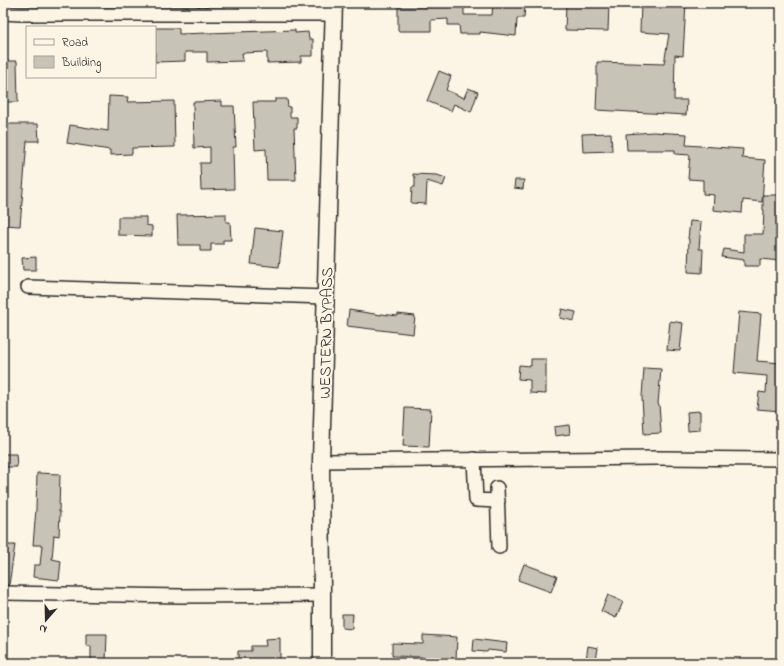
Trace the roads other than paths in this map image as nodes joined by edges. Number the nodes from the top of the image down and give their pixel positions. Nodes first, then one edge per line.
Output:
1 (333, 8) edge
2 (3, 13) edge
3 (28, 287) dead end
4 (326, 297) junction
5 (781, 459) edge
6 (474, 460) junction
7 (322, 461) junction
8 (499, 547) dead end
9 (3, 593) edge
10 (322, 595) junction
11 (322, 663) edge

1 - 2 street
1 - 4 main road, WESTERN BYPASS
3 - 4 street
4 - 7 main road, WESTERN BYPASS
5 - 6 street
6 - 7 street
6 - 8 street
7 - 10 main road, WESTERN BYPASS
9 - 10 street
10 - 11 main road, WESTERN BYPASS

